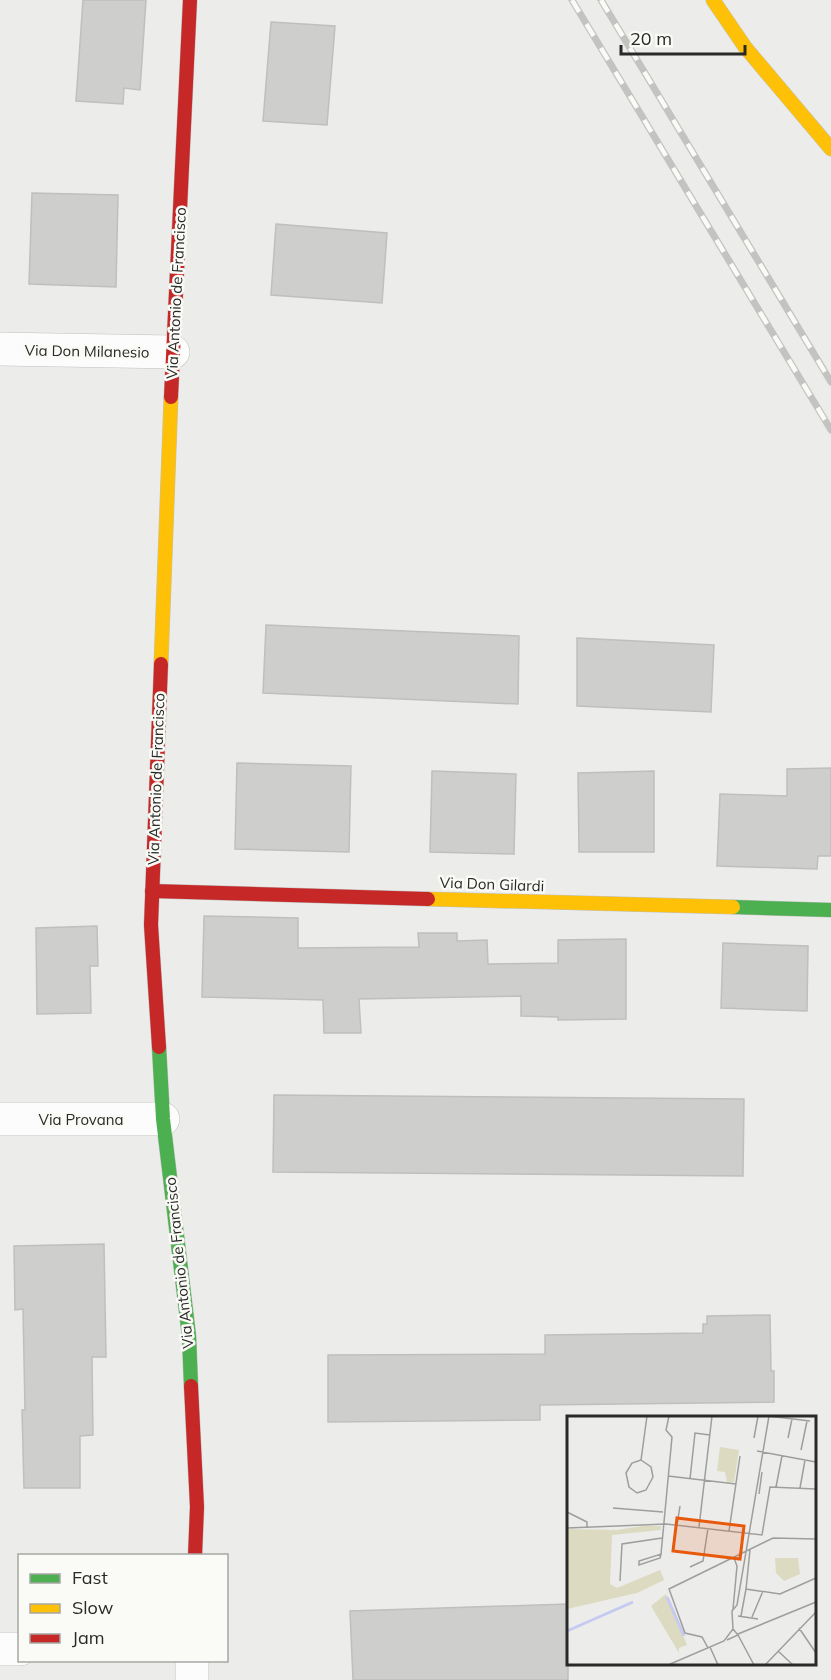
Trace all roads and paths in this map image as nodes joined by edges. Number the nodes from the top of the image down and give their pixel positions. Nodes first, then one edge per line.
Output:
1 (190, 0) edge
2 (712, 0) edge
3 (830, 144) edge
4 (0, 349) edge
5 (173, 352) junction
6 (152, 891) junction
7 (831, 910) edge
8 (0, 1119) edge
9 (163, 1119) junction
10 (195, 1554) edge
11 (0, 1649) edge
12 (18, 1649) edge
13 (192, 1662) edge
14 (192, 1680) edge

1 - 5 street, Via Antonio de Francisco
2 - 3 street
4 - 5 street, Via Don Milanesio
5 - 6 street, Via Antonio de Francisco
6 - 7 street, Via Don Gilardi
6 - 9 street, Via Antonio de Francisco
8 - 9 street, Via Provana
9 - 10 street, Via Antonio de Francisco
11 - 12 street
13 - 14 street

